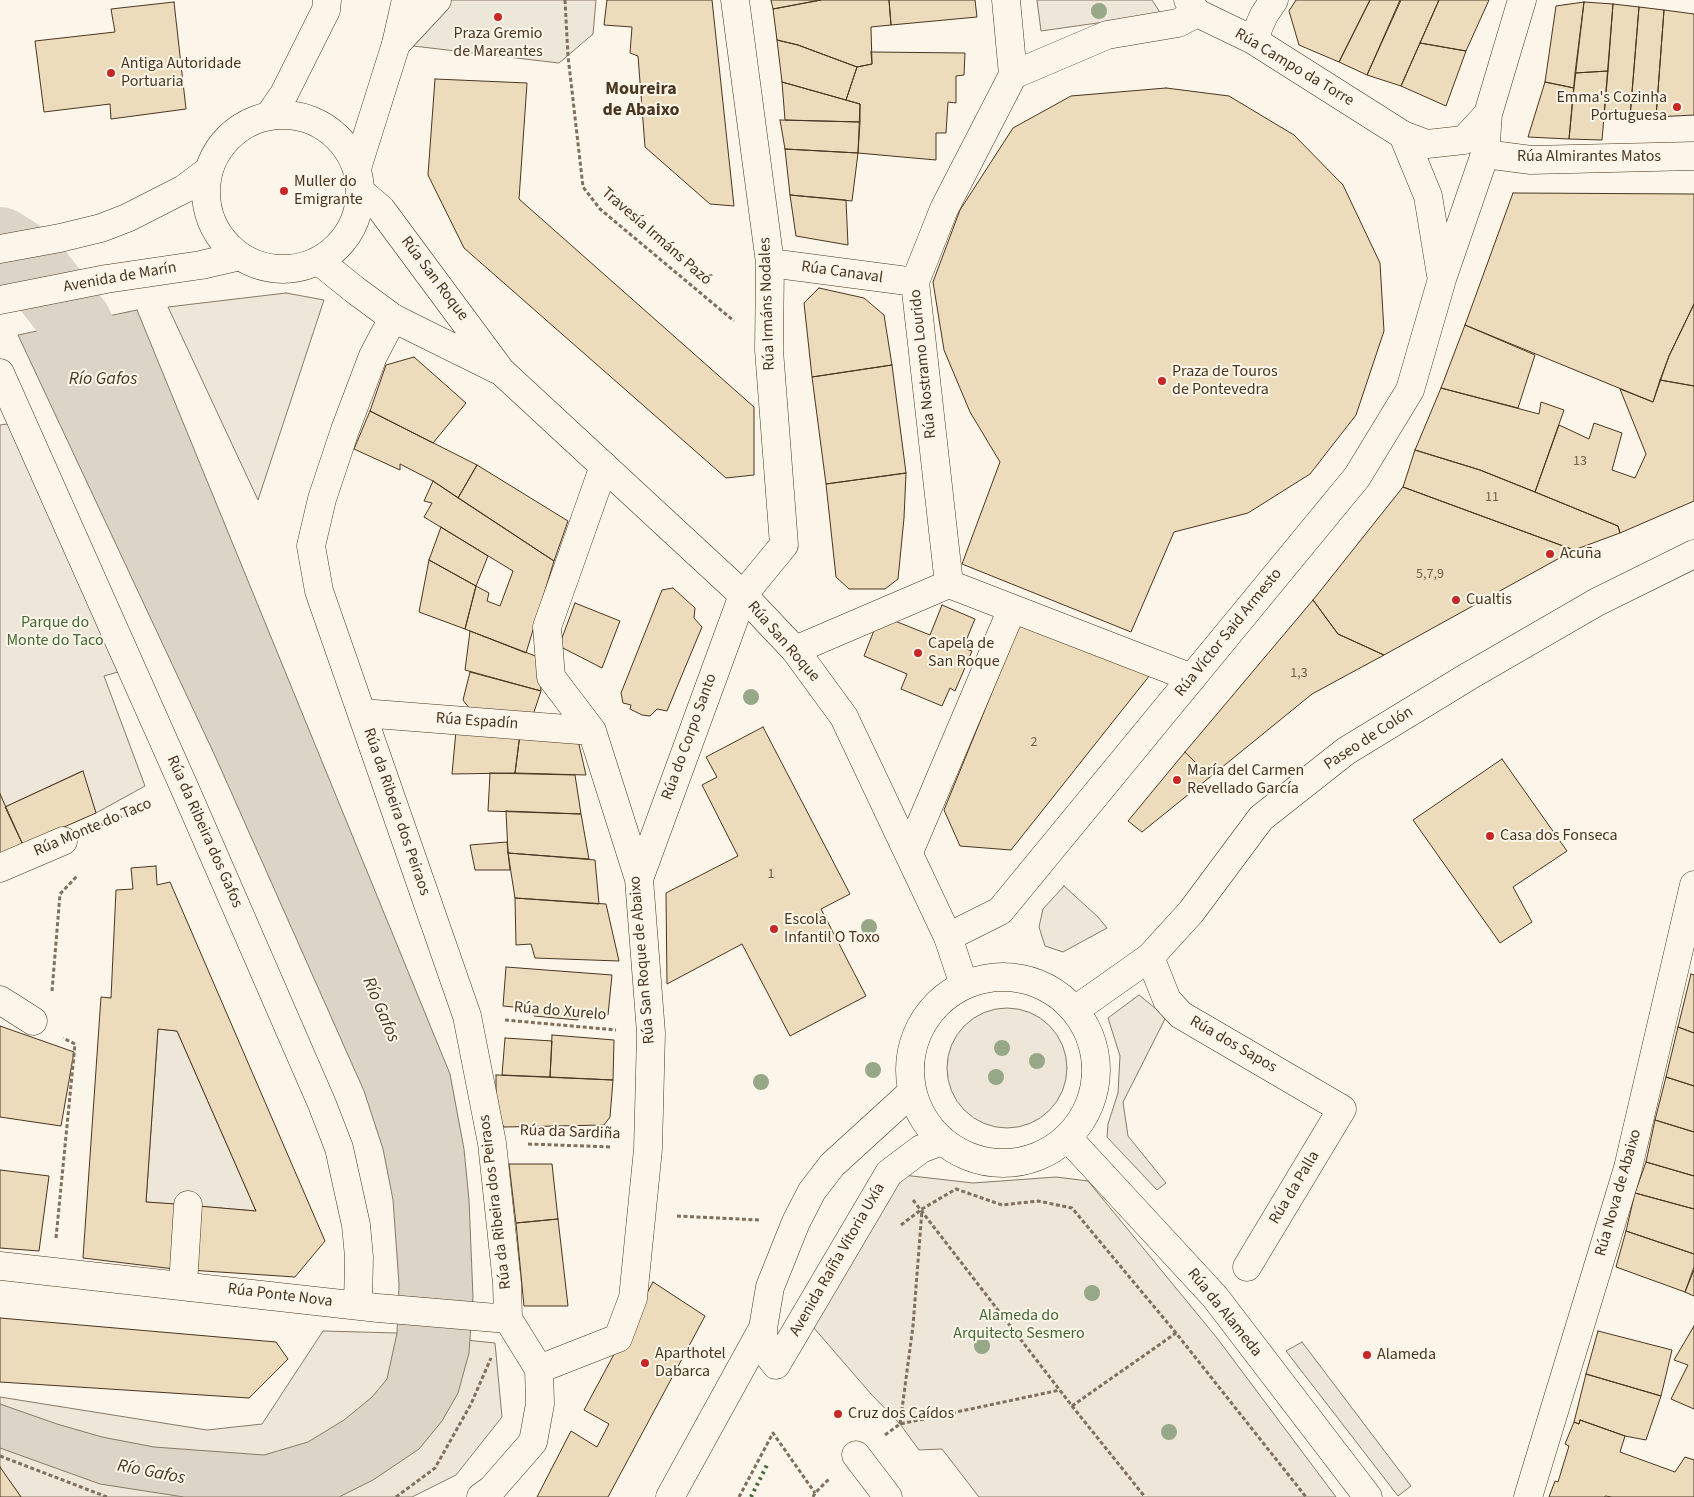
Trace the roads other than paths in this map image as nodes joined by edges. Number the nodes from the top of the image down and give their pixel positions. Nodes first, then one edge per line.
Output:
1 (327, 0) edge
2 (406, 0) edge
3 (437, 0) edge
4 (735, 0) edge
5 (1006, 0) edge
6 (1274, 0) edge
7 (1522, 0) edge
8 (1192, 7) edge
9 (1253, 40) junction
10 (396, 44) junction
11 (1014, 75) junction
12 (1488, 114) junction
13 (269, 116) junction
14 (1403, 135) junction
15 (1485, 154) junction
16 (1694, 156) edge
17 (209, 170) junction
18 (359, 180) junction
19 (0, 249) edge
20 (240, 256) junction
21 (319, 261) junction
22 (770, 263) junction
23 (1442, 279) junction
24 (915, 282) junction
25 (0, 300) edge
26 (393, 318) junction
27 (502, 371) junction
28 (0, 373) edge
29 (604, 466) junction
30 (1694, 554) edge
31 (949, 584) junction
32 (743, 595) junction
33 (1012, 609) junction
34 (795, 650) junction
35 (1192, 678) junction
36 (362, 713) junction
37 (592, 731) junction
38 (64, 841) road end
39 (909, 852) junction
40 (0, 868) edge
41 (639, 879) junction
42 (1694, 885) edge
43 (948, 937) junction
44 (1150, 957) junction
45 (964, 985) junction
46 (0, 1000) edge
47 (1075, 1010) junction
48 (33, 1021) road end
49 (912, 1092) junction
50 (1342, 1109) joint
51 (1068, 1138) junction
52 (942, 1141) junction
53 (188, 1205) dead end
54 (0, 1266) edge
55 (1247, 1267) dead end
56 (183, 1285) junction
57 (368, 1307) junction
58 (508, 1319) junction
59 (762, 1328) junction
60 (540, 1369) junction
61 (856, 1455) road end
62 (481, 1497) edge
63 (670, 1497) edge
64 (888, 1497) edge
65 (1368, 1497) edge
66 (1528, 1497) edge

1 - 13 main road
2 - 10 main road
3 - 10 main road
4 - 22 main road, Rúa Irmáns Nodales
5 - 11 main road
6 - 9 main road
7 - 12 main road, Rúa Víctor Said Armesto
8 - 9 main road, Rúa Campo da Torre
8 - 11 main road
9 - 14 main road, Rúa Campo da Torre
10 - 18 main road
11 - 24 main road, Rúa Nostramo Lourido
12 - 14 main road, Rúa Víctor Said Armesto
12 - 15 main road, Rúa Víctor Said Armesto
13 - 17 main road
13 - 18 main road
14 - 23 main road, Rúa Víctor Said Armesto
15 - 16 main road, Rúa Almirantes Matos
15 - 23 main road, Rúa Víctor Said Armesto
17 - 19 main road
17 - 20 main road
18 - 21 main road
18 - 27 main road, Rúa San Roque
20 - 21 main road
20 - 25 main road, Avenida de Marín
21 - 26 main road, Rúa San Roque
22 - 24 main road, Rúa Canaval
22 - 32 main road, Rúa Irmáns Nodales
23 - 35 main road, Rúa Víctor Said Armesto
24 - 31 main road, Rúa Nostramo Lourido
26 - 27 main road, Rúa San Roque
26 - 36 main road, Rúa da Ribeira dos Peiraos
27 - 29 main road, Rúa San Roque
28 - 57 main road, Rúa da Ribeira dos Gafos
29 - 32 main road, Rúa San Roque
29 - 37 main road, Rúa San Roque de Abaixo
30 - 44 main road, Paseo de Colón
31 - 33 main road
31 - 34 main road
32 - 34 main road, Rúa San Roque
32 - 41 main road, Rúa do Corpo Santo
33 - 35 main road
33 - 39 main road
34 - 39 main road, Rúa San Roque
35 - 43 main road, Rúa Víctor Said Armesto
36 - 37 main road, Rúa Espadín
36 - 58 main road, Rúa da Ribeira dos Peiraos
37 - 41 main road, Rúa San Roque de Abaixo
38 - 40 main road, Rúa Monte do Taco
39 - 43 main road, Rúa San Roque
41 - 60 main road, Rúa San Roque de Abaixo
42 - 66 main road, Rúa Nova de Abaixo
43 - 45 main road, Rúa San Roque
44 - 47 main road, Paseo de Colón
44 - 50 main road, Rúa dos Sapos
45 - 47 main road
45 - 49 main road
46 - 48 main road
47 - 51 main road
49 - 52 main road
49 - 59 main road, Avenida Raíña Vitoria Uxía
50 - 55 main road, Rúa da Palla
51 - 52 main road
51 - 65 main road, Rúa da Alameda
52 - 59 main road, Avenida Raíña Vitoria Uxía
53 - 56 main road
54 - 56 main road, Rúa Ponte Nova
56 - 57 main road, Rúa Ponte Nova
57 - 58 main road, Rúa Ponte Nova
58 - 60 main road
59 - 63 main road, Avenida Raíña Vitoria Uxía
60 - 62 main road
61 - 64 main road

